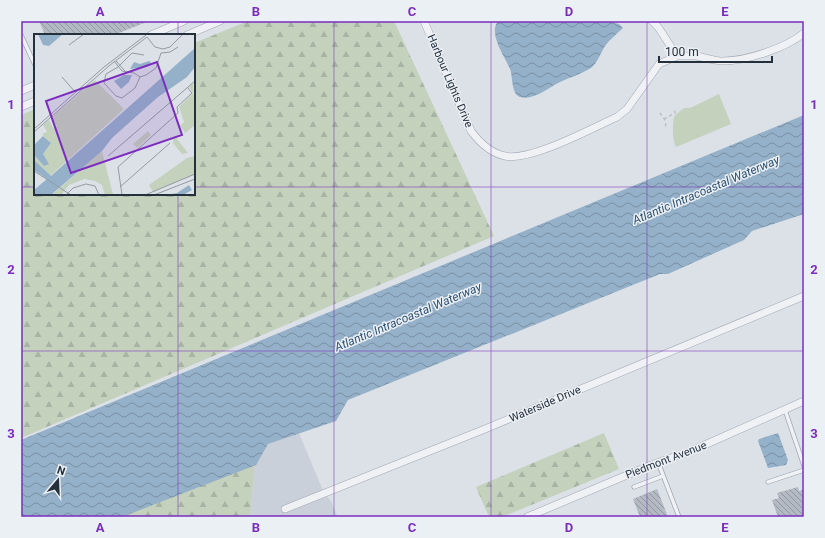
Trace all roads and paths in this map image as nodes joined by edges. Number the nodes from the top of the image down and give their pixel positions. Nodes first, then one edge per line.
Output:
1 (184, 21) edge
2 (424, 21) edge
3 (652, 21) edge
4 (217, 22) edge
5 (804, 33) edge
6 (153, 34) edge
7 (189, 34) edge
8 (21, 35) edge
9 (677, 56) junction
10 (34, 62) edge
11 (34, 85) edge
12 (21, 91) edge
13 (34, 101) edge
14 (21, 107) edge
15 (674, 108) dead end
16 (660, 113) dead end
17 (664, 119) junction
18 (666, 128) dead end
19 (804, 296) edge
20 (804, 401) edge
21 (785, 410) junction
22 (658, 462) junction
23 (804, 466) edge
24 (804, 470) edge
25 (663, 476) junction
26 (768, 482) dead end
27 (634, 487) dead end
28 (285, 509) dead end
29 (527, 517) edge
30 (679, 517) edge

1 - 6 street
2 - 9 street, Harbour Lights Drive
3 - 9 street
4 - 7 street
5 - 9 street, Harbour Lights Drive
8 - 10 lane
11 - 12 street
13 - 14 street
15 - 17 path
16 - 17 path
17 - 18 path
19 - 28 street, Waterside Drive
20 - 21 street, Piedmont Avenue
21 - 22 street, Piedmont Avenue
21 - 23 lane
22 - 25 lane
22 - 29 street, Piedmont Avenue
24 - 26 lane
25 - 27 lane
25 - 30 lane

